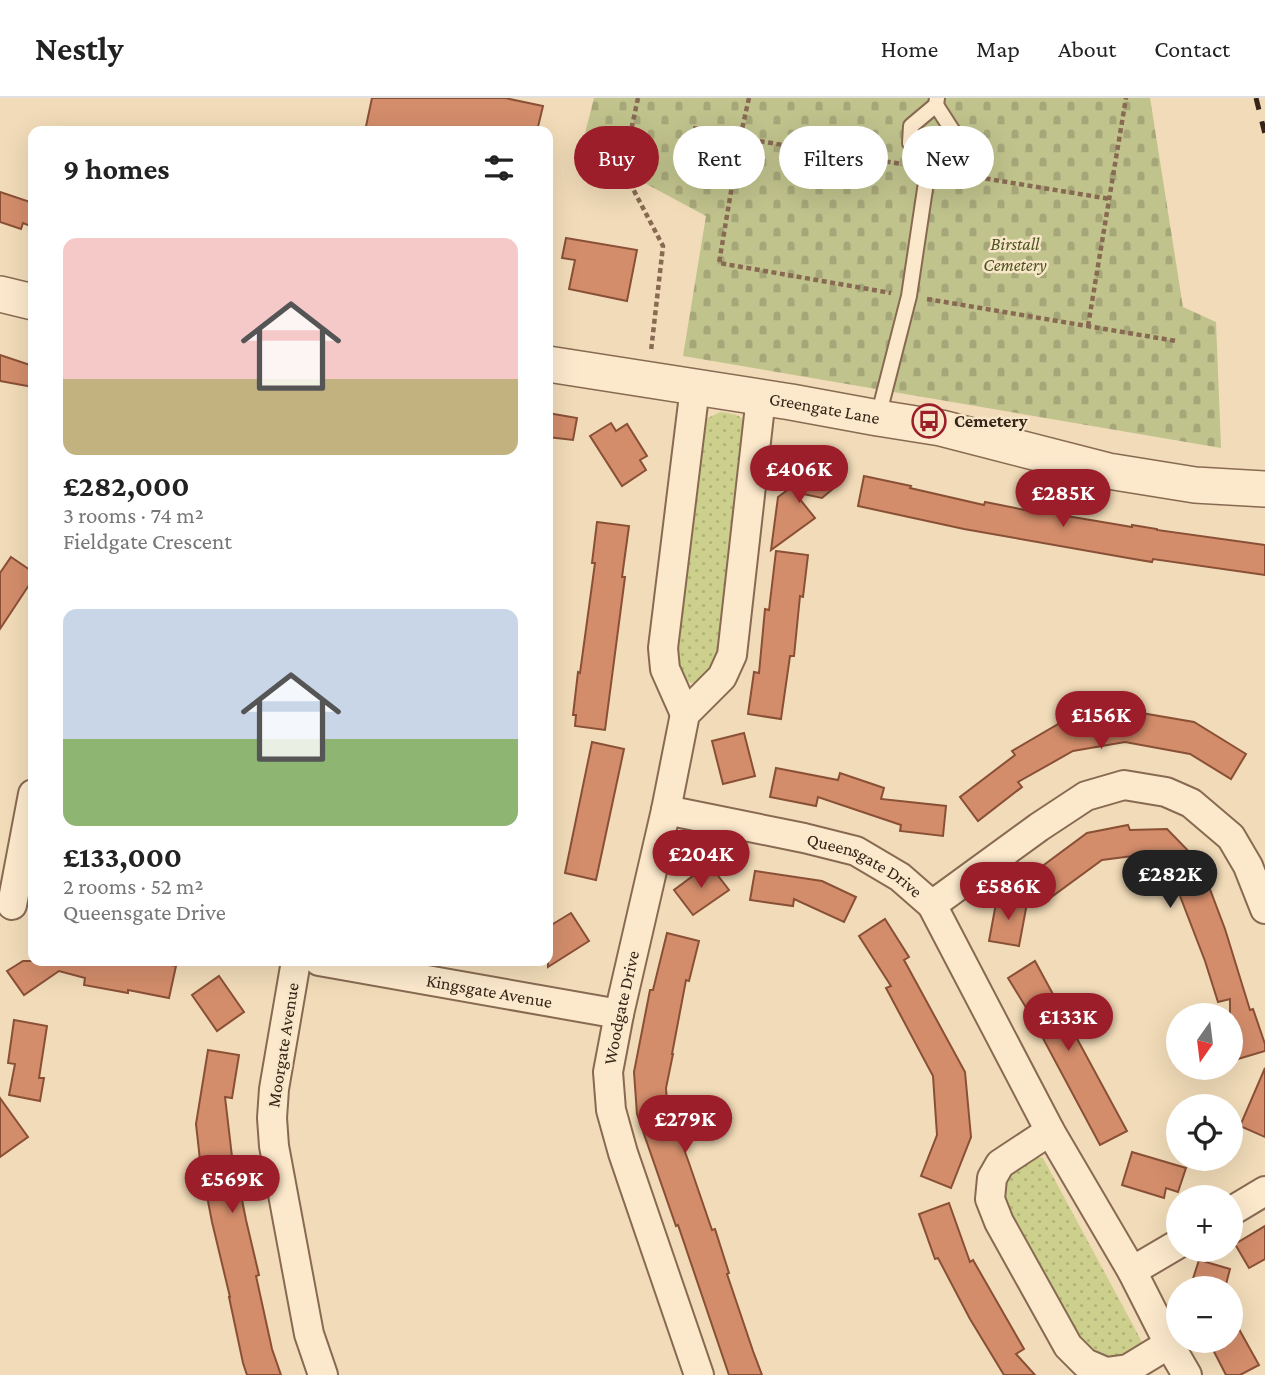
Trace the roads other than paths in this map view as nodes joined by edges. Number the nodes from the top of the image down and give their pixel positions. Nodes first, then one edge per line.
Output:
1 (937, 102) edge
2 (911, 126) edge
3 (950, 126) edge
4 (925, 189) edge
5 (0, 294) edge
6 (28, 301) edge
7 (553, 366) edge
8 (695, 387) junction
9 (761, 397) junction
10 (878, 418) junction
11 (1265, 489) edge
12 (685, 713) junction
13 (666, 810) junction
14 (28, 825) edge
15 (932, 905) junction
16 (15, 906) edge
17 (1265, 909) edge
18 (295, 966) edge
19 (347, 966) edge
20 (618, 1014) junction
21 (1050, 1132) junction
22 (1265, 1191) edge
23 (1243, 1204) edge
24 (1166, 1251) edge
25 (1132, 1271) junction
26 (1166, 1338) edge
27 (1166, 1346) edge
28 (1174, 1353) edge
29 (323, 1375) edge
30 (699, 1375) edge
31 (1187, 1375) edge

1 - 2 lane
1 - 3 lane
4 - 10 lane
5 - 6 street
7 - 8 street, Greengate Lane
8 - 9 street, Greengate Lane
8 - 12 street
9 - 10 street, Greengate Lane
9 - 12 street
10 - 11 street, Greengate Lane
12 - 13 street, Woodgate Drive
13 - 15 street, Queensgate Drive
13 - 20 street, Woodgate Drive
14 - 16 street
15 - 17 street
15 - 21 street, Queensgate Drive
18 - 29 street, Moorgate Avenue
19 - 20 street, Kingsgate Avenue
20 - 30 street, Woodgate Drive
21 - 25 street, Queensgate Drive
21 - 27 street
22 - 23 street
24 - 25 street
25 - 26 street, Queensgate Drive
28 - 31 street, Queensgate Drive

